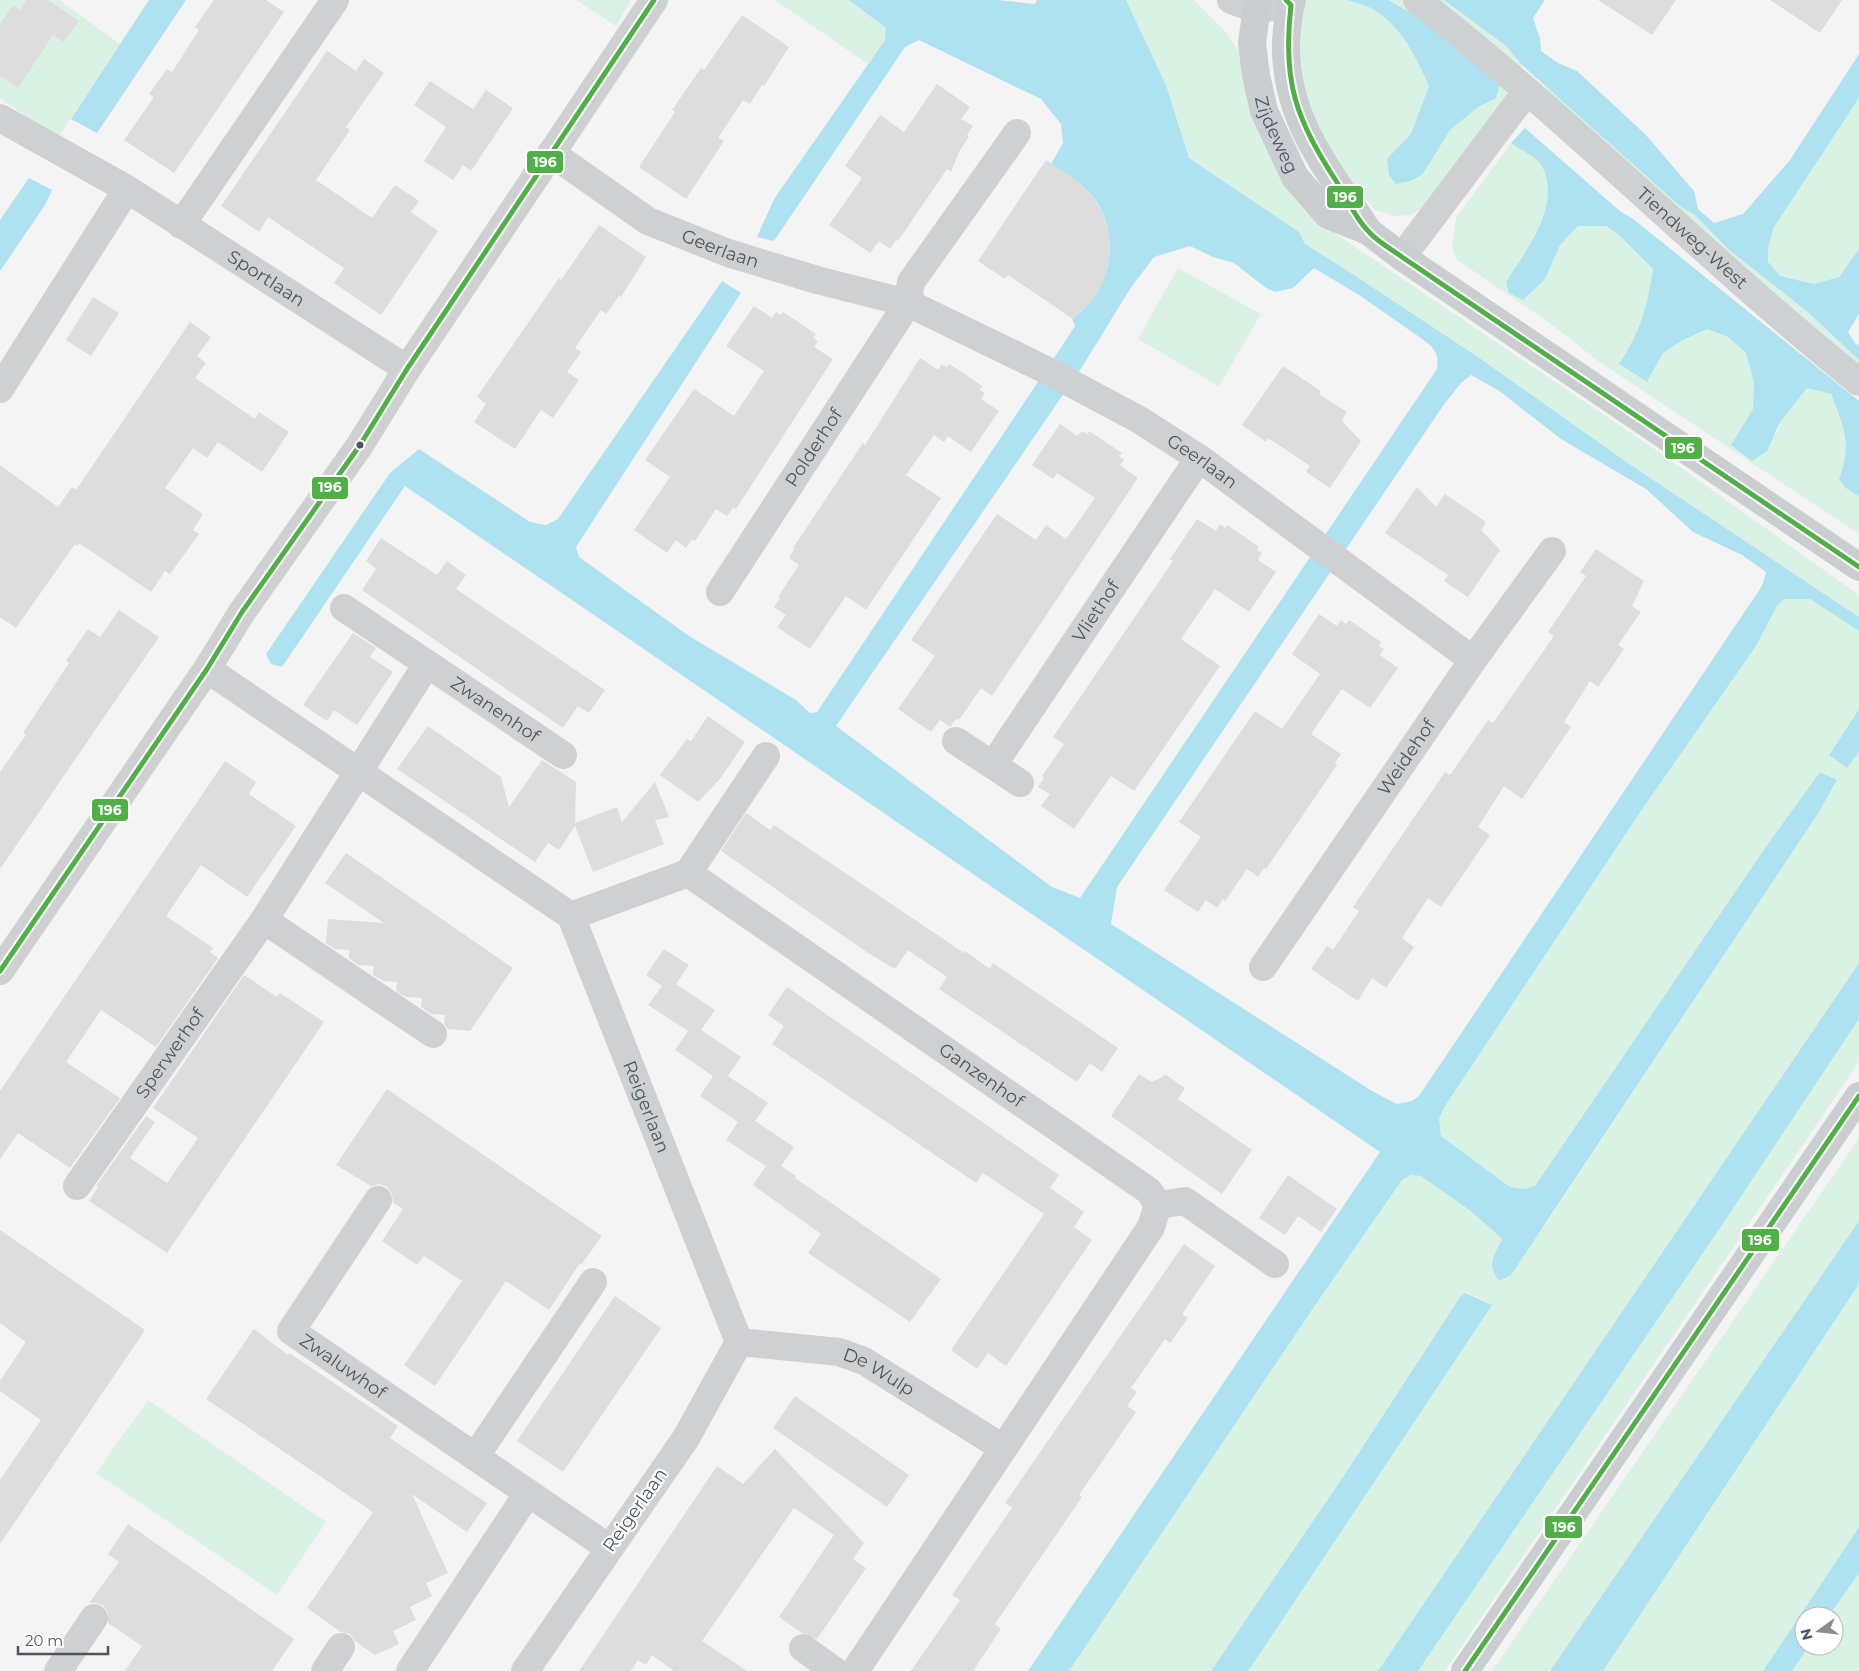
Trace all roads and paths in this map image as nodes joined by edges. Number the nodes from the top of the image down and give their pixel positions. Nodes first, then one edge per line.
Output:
1 (335, 0) edge
2 (654, 0) edge
3 (1231, 0) edge
4 (1417, 0) edge
5 (1290, 2) edge
6 (1257, 5) edge
7 (1527, 91) junction
8 (0, 118) edge
9 (1017, 133) dead end
10 (551, 154) junction
11 (126, 189) junction
12 (181, 224) junction
13 (1368, 231) junction
14 (1402, 258) junction
15 (908, 303) junction
16 (407, 369) junction
17 (1859, 382) edge
18 (0, 390) edge
19 (1199, 458) junction
20 (1552, 551) dead end
21 (1859, 567) edge
22 (720, 592) dead end
23 (344, 608) dead end
24 (1473, 660) junction
25 (427, 664) junction
26 (207, 669) junction
27 (956, 741) dead end
28 (563, 755) dead end
29 (766, 756) dead end
30 (993, 766) junction
31 (359, 774) junction
32 (1020, 784) dead end
33 (688, 873) junction
34 (571, 916) junction
35 (264, 920) junction
36 (1263, 967) dead end
37 (0, 971) edge
38 (433, 1034) dead end
39 (1859, 1096) edge
40 (77, 1186) dead end
41 (378, 1200) dead end
42 (1158, 1205) junction
43 (1275, 1264) dead end
44 (593, 1282) dead end
45 (739, 1342) junction
46 (1003, 1448) junction
47 (475, 1456) junction
48 (528, 1493) junction
49 (609, 1548) junction
50 (94, 1618) dead end
51 (341, 1647) dead end
52 (803, 1648) dead end
53 (58, 1671) edge
54 (325, 1671) edge
55 (410, 1671) edge
56 (525, 1671) edge
57 (836, 1671) edge
58 (855, 1671) edge
59 (1465, 1671) edge

1 - 12 street
2 - 10 street
3 - 6 street
4 - 7 street, Tiendweg-West
5 - 6 street
5 - 13 main road, Zijdeweg
6 - 13 main road, Zijdeweg
7 - 14 street
7 - 17 street, Tiendweg-West
8 - 11 street, Sportlaan
9 - 15 street
10 - 15 street, Geerlaan
10 - 16 street
11 - 12 street, Sportlaan
11 - 18 street
12 - 16 street, Sportlaan
13 - 14 main road, Zijdeweg
14 - 21 main road, Zijdeweg
15 - 19 street, Geerlaan
15 - 22 street, Polderhof
16 - 26 street
19 - 24 street, Geerlaan
19 - 30 street, Vliethof
20 - 24 street, Weidehof
23 - 25 street, Zwanenhof
24 - 36 street, Weidehof
25 - 28 street, Zwanenhof
25 - 31 street
26 - 31 street
26 - 37 street
27 - 30 street
29 - 33 street
30 - 32 street
31 - 34 street
31 - 35 street, Sperwerhof
33 - 34 street
33 - 42 street, Ganzenhof
34 - 45 street, Reigerlaan
35 - 38 street
35 - 40 street, Sperwerhof
39 - 59 main road
41 - 47 street, Zwaluwhof
42 - 43 street
42 - 46 street
44 - 47 street
45 - 46 street, De Wulp
45 - 49 street, Reigerlaan
46 - 58 street
47 - 48 street, Zwaluwhof
48 - 49 street, Zwaluwhof
48 - 55 street
49 - 56 street, Reigerlaan
50 - 53 street
51 - 54 street
52 - 57 street

